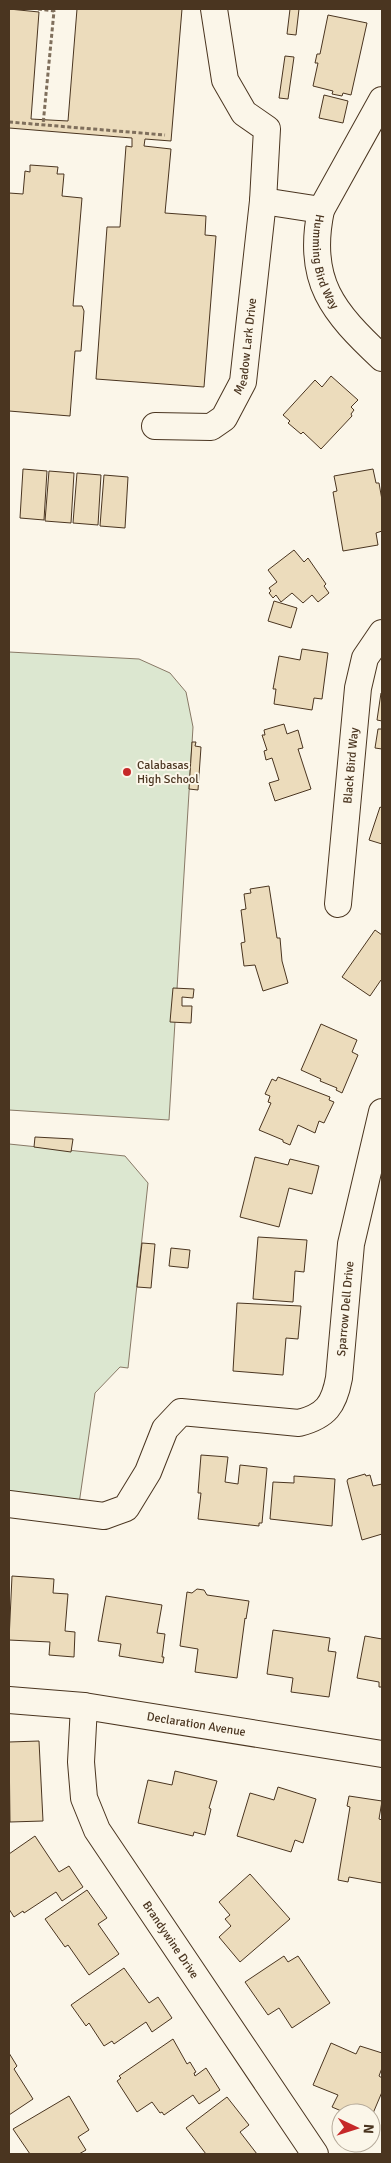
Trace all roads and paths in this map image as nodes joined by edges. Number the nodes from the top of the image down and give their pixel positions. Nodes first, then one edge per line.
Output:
1 (38, 9) edge
2 (214, 9) edge
3 (382, 100) edge
4 (9, 122) edge
5 (43, 125) junction
6 (165, 135) dead end
7 (263, 201) junction
8 (320, 210) junction
9 (382, 358) edge
10 (155, 426) dead end
11 (382, 633) edge
12 (338, 904) dead end
13 (382, 1112) edge
14 (9, 1504) edge
15 (9, 1700) edge
16 (84, 1706) junction
17 (382, 1754) edge
18 (315, 2154) edge

1 - 5 path
2 - 7 street, Meadow Lark Drive
3 - 8 street, Humming Bird Way
4 - 5 path
5 - 6 path
7 - 8 street
7 - 10 street, Meadow Lark Drive
8 - 9 street, Humming Bird Way
11 - 12 street, Black Bird Way
13 - 14 street, Sparrow Dell Drive
15 - 16 street, Declaration Avenue
16 - 17 street, Declaration Avenue
16 - 18 street, Brandywine Drive

